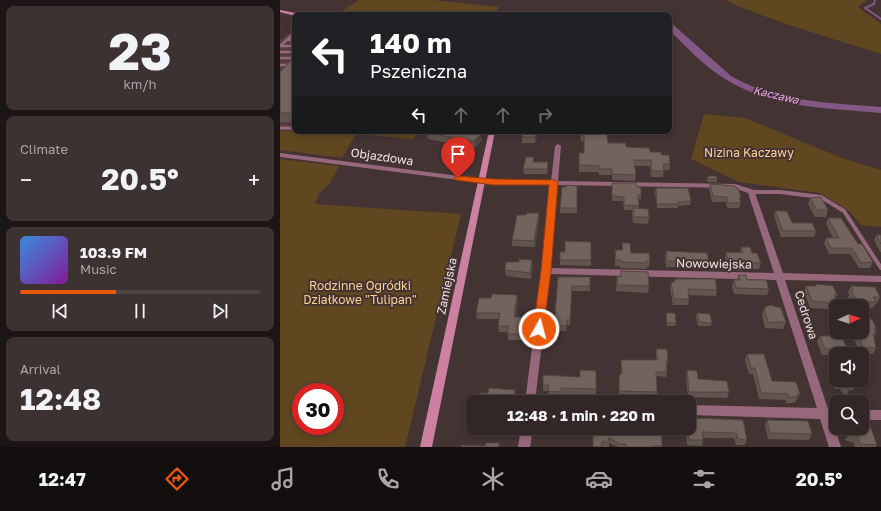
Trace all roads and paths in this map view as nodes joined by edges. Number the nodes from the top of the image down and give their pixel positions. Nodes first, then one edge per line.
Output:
1 (280, 11) edge
2 (292, 14) edge
3 (292, 35) edge
4 (287, 40) junction
5 (292, 40) edge
6 (280, 46) edge
7 (292, 46) edge
8 (280, 52) edge
9 (292, 52) edge
10 (280, 58) edge
11 (292, 58) edge
12 (292, 64) edge
13 (280, 65) edge
14 (292, 66) edge
15 (290, 69) edge
16 (280, 128) edge
17 (292, 128) edge
18 (491, 134) edge
19 (558, 146) dead end
20 (280, 155) edge
21 (481, 181) junction
22 (554, 182) junction
23 (751, 192) junction
24 (881, 268) edge
25 (546, 271) junction
26 (780, 277) junction
27 (881, 279) edge
28 (531, 395) edge
29 (696, 410) edge
30 (824, 414) junction
31 (829, 414) edge
32 (869, 415) edge
33 (881, 415) edge
34 (526, 435) edge
35 (426, 447) edge
36 (524, 447) edge
37 (835, 447) edge

1 - 2 street
3 - 4 lane
4 - 5 lane
4 - 6 lane
6 - 7 lane
8 - 9 lane
10 - 11 lane
12 - 13 lane
14 - 15 lane
16 - 17 lane
18 - 21 street, Zamiejska
19 - 22 street
20 - 21 street, Objazdowa
21 - 22 street, Objazdowa
21 - 35 street, Zamiejska
22 - 23 street, Objazdowa
22 - 25 street
23 - 24 lane
23 - 26 street, Cedrowa
25 - 26 street, Nowowiejska
25 - 28 street
26 - 27 street, Nowowiejska
26 - 30 street, Cedrowa
29 - 30 street
30 - 31 street
30 - 37 street, Cedrowa
32 - 33 street
34 - 36 street

